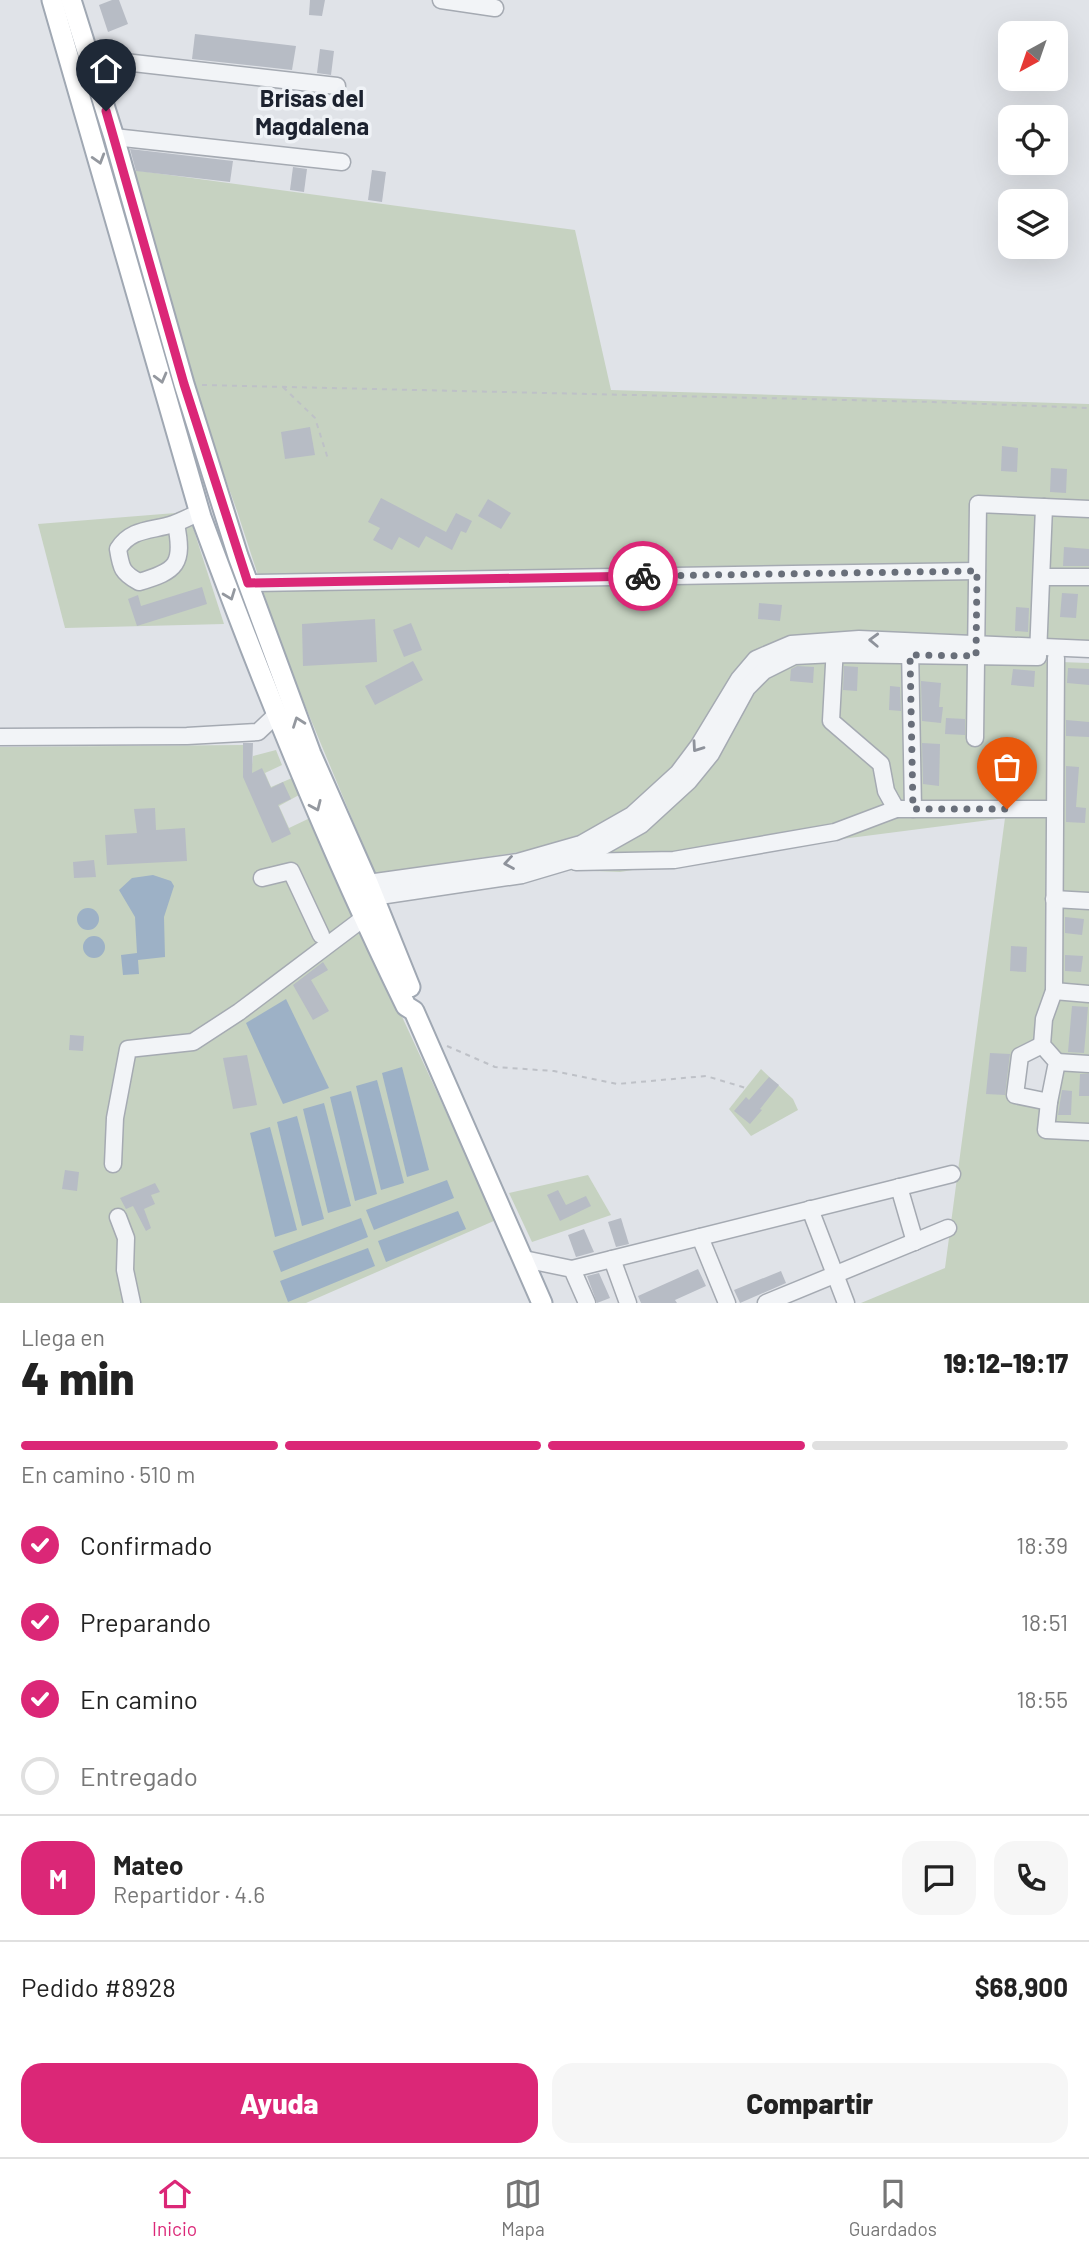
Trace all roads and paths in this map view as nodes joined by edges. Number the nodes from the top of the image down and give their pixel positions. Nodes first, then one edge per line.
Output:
1 (52, 0) edge
2 (72, 0) edge
3 (441, 0) edge
4 (495, 8) dead end
5 (89, 58) junction
6 (337, 86) dead end
7 (114, 137) junction
8 (342, 162) dead end
9 (184, 384) junction
10 (282, 386) junction
11 (1089, 408) edge
12 (328, 459) dead end
13 (1044, 507) junction
14 (1089, 509) edge
15 (200, 512) junction
16 (176, 524) dead end
17 (977, 571) junction
18 (1042, 577) junction
19 (1089, 578) edge
20 (248, 583) junction
21 (835, 648) junction
22 (910, 648) junction
23 (1089, 649) edge
24 (976, 650) junction
25 (1038, 652) junction
26 (1056, 658) junction
27 (1089, 660) edge
28 (276, 715) junction
29 (0, 737) edge
30 (975, 738) dead end
31 (905, 809) junction
32 (1054, 809) junction
33 (566, 862) junction
34 (262, 878) dead end
35 (370, 890) junction
36 (1054, 899) junction
37 (1089, 901) edge
38 (365, 917) junction
39 (321, 935) dead end
40 (1054, 991) junction
41 (1089, 994) edge
42 (414, 1011) junction
43 (428, 1044) junction
44 (1042, 1045) junction
45 (1057, 1062) junction
46 (1089, 1064) edge
47 (746, 1088) dead end
48 (1049, 1102) junction
49 (1089, 1132) edge
50 (113, 1164) dead end
51 (952, 1174) dead end
52 (899, 1187) junction
53 (810, 1209) junction
54 (118, 1217) dead end
55 (947, 1228) dead end
56 (700, 1237) junction
57 (915, 1242) junction
58 (524, 1259) junction
59 (612, 1259) junction
60 (572, 1269) junction
61 (834, 1275) junction
62 (132, 1303) edge
63 (542, 1303) edge
64 (587, 1303) edge
65 (628, 1303) edge
66 (727, 1303) edge
67 (766, 1303) edge
68 (846, 1303) edge

1 -> 15 main road
2 - 5 main road
3 - 4 street
5 - 6 street
5 - 7 main road
7 - 8 street
7 - 9 main road
9 - 10 path
9 - 20 main road
10 - 11 path
10 - 12 path
13 - 14 street
13 - 17 street
13 - 18 street
15 - 16 street
15 -> 28 main road
17 - 20 street
17 - 24 street
18 - 19 street
18 - 25 street
35 -> 20 main road
21 - 22 street
21 - 31 street
21 - 33 street
21 -> 35 street
22 - 24 street
22 - 31 street
23 - 25 street
24 - 25 street
24 - 30 street
25 - 26 street
26 - 27 street
26 - 32 street
28 - 29 street
28 -> 38 main road
31 - 32 street
31 - 33 street
32 - 36 street
33 - 35 street
34 - 39 street
35 - 42 main road
36 - 37 street
36 - 40 street
38 - 42 main road
38 - 50 street
40 - 41 street
40 - 44 street
42 - 43 main road
43 - 47 path
43 - 58 main road
44 - 45 street
44 - 48 street
45 - 46 street
45 - 48 street
48 - 49 street
51 - 52 street
52 - 53 street
52 - 57 street
53 - 56 street
53 - 61 street
54 - 62 street
55 - 57 street
56 - 59 street
56 - 66 street
57 - 61 street
58 - 60 street
58 - 63 main road
59 - 60 street
59 - 65 street
60 - 64 street
61 - 67 street
61 - 68 street

